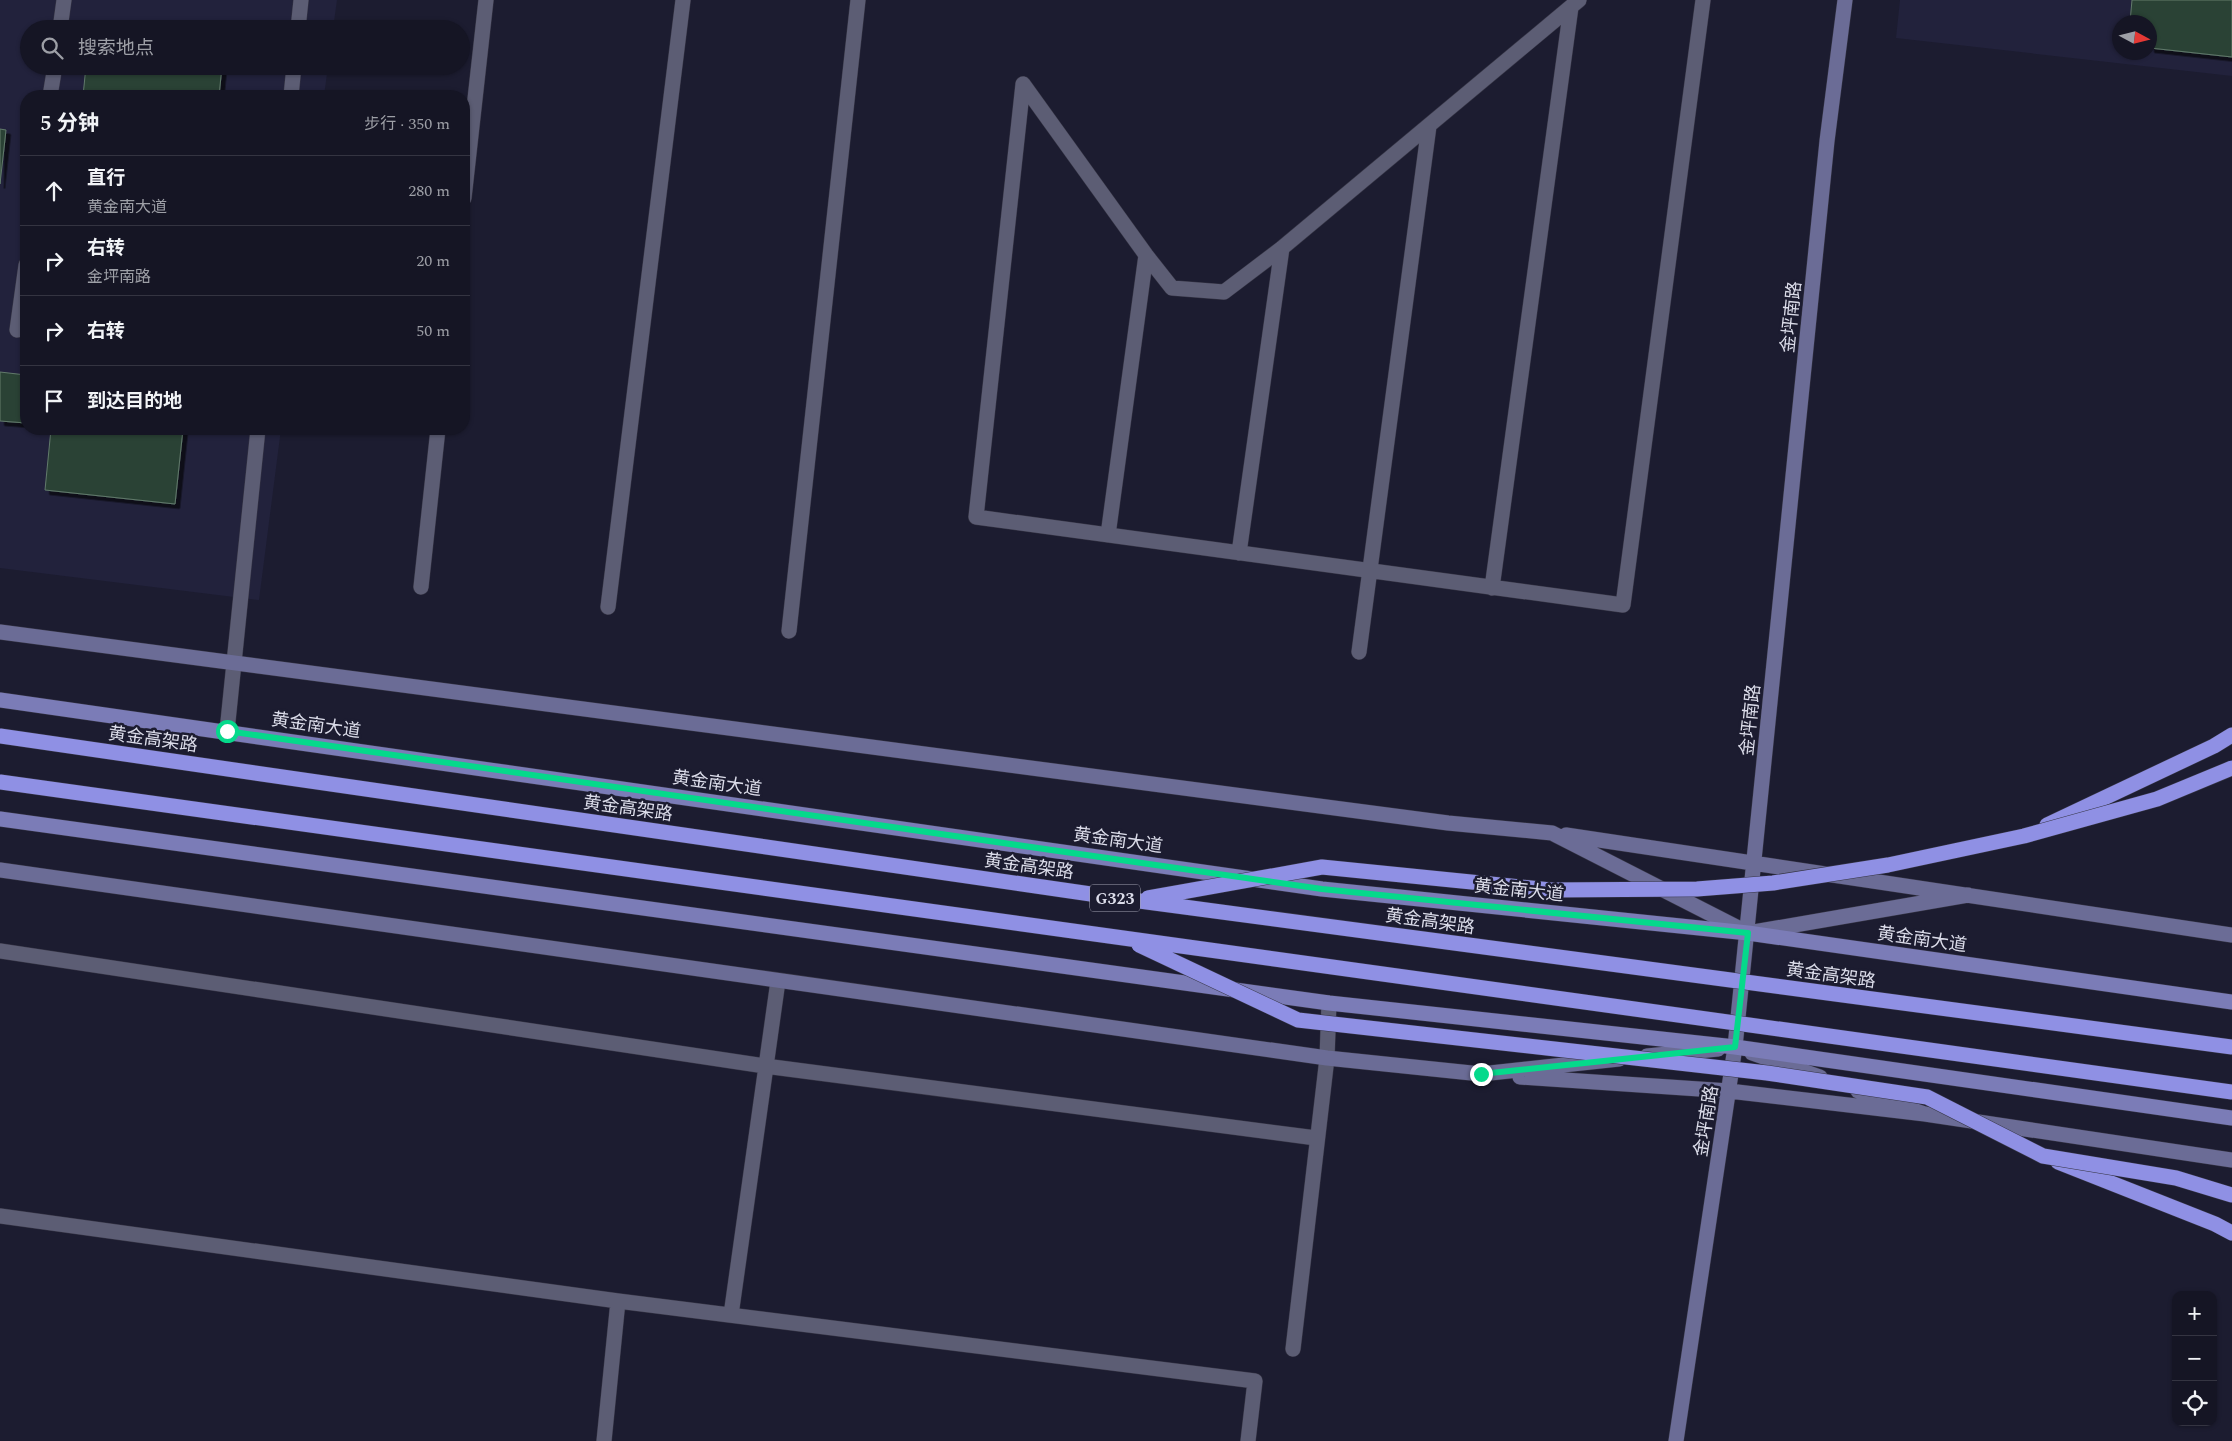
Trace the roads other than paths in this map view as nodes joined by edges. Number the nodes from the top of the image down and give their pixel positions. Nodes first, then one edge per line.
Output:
1 (64, 0) edge
2 (301, 0) edge
3 (486, 0) edge
4 (683, 0) edge
5 (858, 0) edge
6 (1703, 0) edge
7 (1845, 0) edge
8 (1575, 3) edge
9 (61, 20) edge
10 (299, 20) edge
11 (54, 75) edge
12 (293, 75) edge
13 (51, 90) edge
14 (292, 90) edge
15 (1428, 126) junction
16 (470, 144) edge
17 (1282, 248) junction
18 (1146, 255) junction
19 (20, 308) edge
20 (17, 330) dead end
21 (257, 435) edge
22 (437, 435) edge
23 (1108, 535) junction
24 (1239, 553) junction
25 (1370, 571) junction
26 (420, 587) dead end
27 (1492, 588) junction
28 (608, 607) dead end
29 (789, 630) dead end
30 (0, 632) edge
31 (1359, 652) dead end
32 (234, 663) junction
33 (0, 700) edge
34 (227, 731) junction
35 (2232, 735) edge
36 (0, 736) edge
37 (2232, 768) edge
38 (0, 782) edge
39 (0, 819) edge
40 (1552, 833) junction
41 (2024, 836) junction
42 (1755, 863) junction
43 (0, 870) edge
44 (1968, 895) junction
45 (1132, 900) junction
46 (1748, 933) junction
47 (2232, 935) edge
48 (1126, 938) junction
49 (0, 952) edge
50 (778, 981) junction
51 (2232, 1002) edge
52 (1329, 1003) junction
53 (1735, 1047) junction
54 (2232, 1047) edge
55 (1327, 1058) junction
56 (765, 1066) junction
57 (1481, 1074) junction
58 (1729, 1092) junction
59 (2232, 1092) edge
60 (1925, 1114) junction
61 (2232, 1118) edge
62 (1316, 1138) junction
63 (2043, 1156) junction
64 (2232, 1160) edge
65 (2232, 1195) edge
66 (0, 1216) edge
67 (2232, 1233) edge
68 (618, 1301) junction
69 (731, 1315) junction
70 (1293, 1349) dead end
71 (604, 1441) edge
72 (1248, 1441) edge
73 (1676, 1441) edge

1 - 9 street
2 - 10 street
3 - 16 street
4 - 28 street
5 - 29 street
6 - 27 street
7 - 42 street, 金坪南路
8 - 15 street
8 - 27 street
11 - 13 street
12 - 14 street
15 - 17 street
15 - 25 street
17 - 18 street
17 - 24 street
18 - 23 street
18 - 23 street
19 - 20 street
21 - 32 street
22 - 26 street
23 - 24 street
24 - 25 street
25 - 27 street
25 - 31 street
30 - 32 street
32 - 34 street
32 - 40 street
33 - 34 main road, 黄金南大道
34 - 46 main road, 黄金南大道
35 - 41 highway, bridge
36 - 45 highway, 黄金高架路 / G323, bridge
37 - 41 highway, bridge
38 - 48 highway, G323, bridge
39 - 52 main road
40 - 42 street
40 - 46 street
41 - 45 highway, bridge
42 - 44 street
42 - 46 street, 金坪南路
43 - 50 street
44 - 46 street
44 - 47 street
45 - 54 highway, 黄金高架路 / G323, bridge
46 - 51 main road, 黄金南大道
46 - 53 street, 金坪南路
48 - 59 highway, G323, bridge
48 - 63 highway, bridge
49 - 56 street
50 - 55 street
50 - 56 street
52 - 53 main road
52 - 55 street
53 - 57 street
53 - 58 street, 金坪南路
53 - 60 street
53 - 61 main road
55 - 57 street
55 - 62 street
56 - 62 street
56 - 69 street
57 - 58 street
58 - 60 street
58 - 73 street, 金坪南路
60 - 64 street
62 - 70 street
63 - 65 highway, bridge
63 - 67 highway, bridge
66 - 68 street
68 - 69 street
68 - 71 street
69 - 72 street

